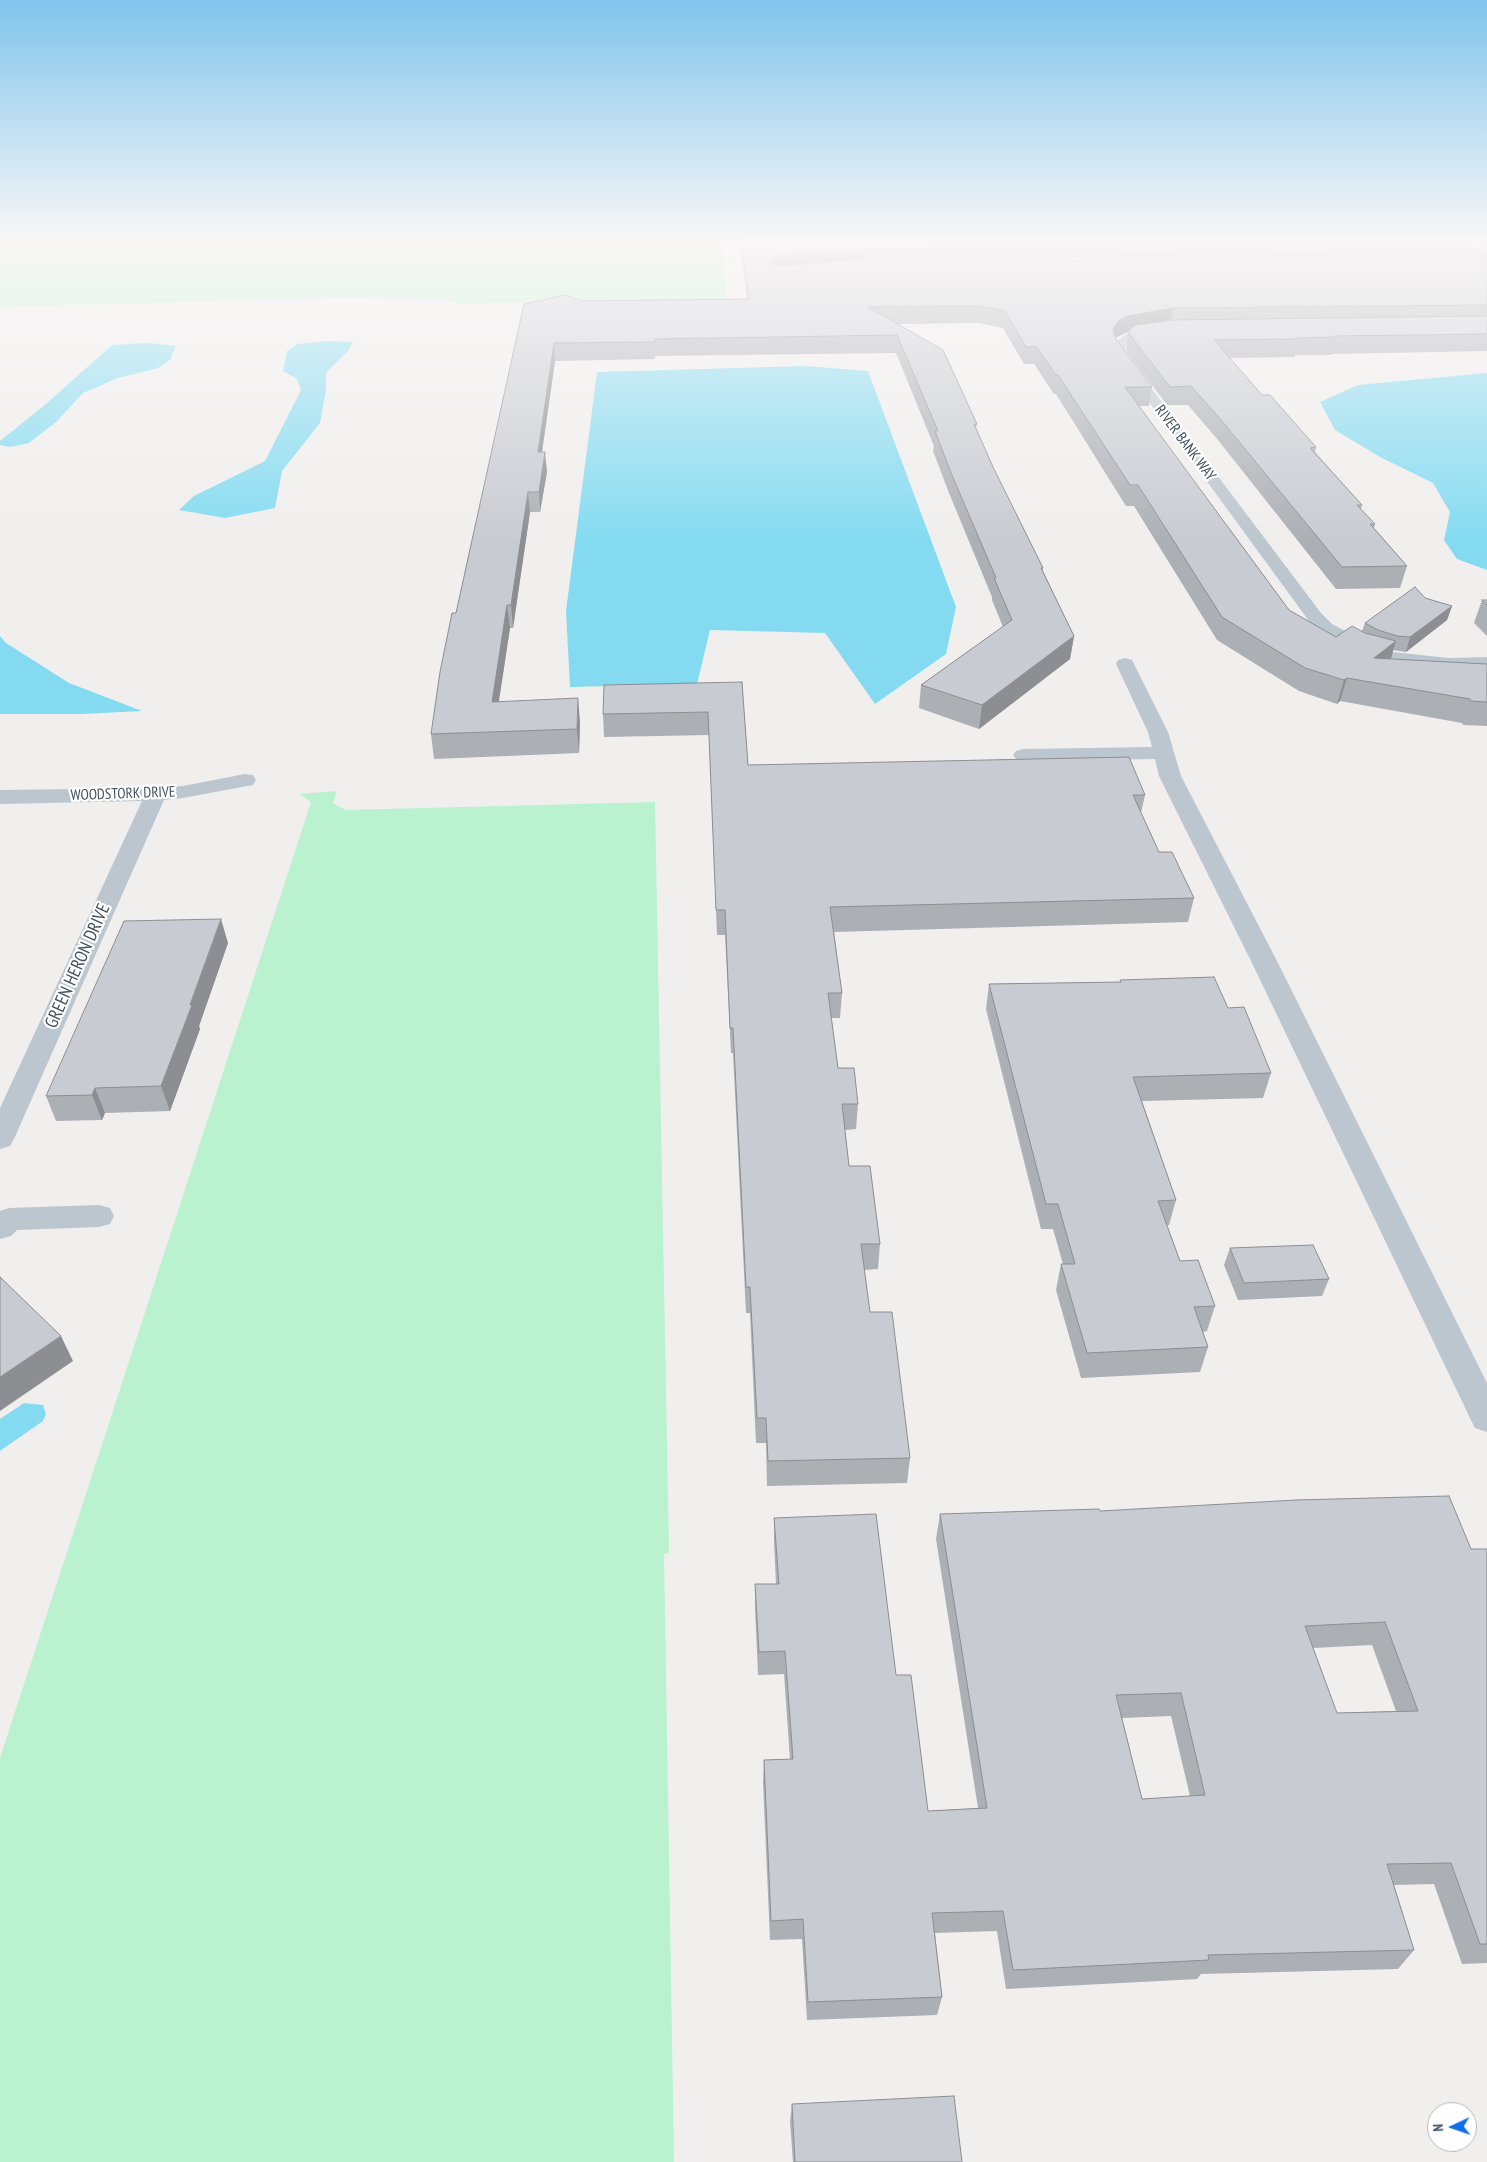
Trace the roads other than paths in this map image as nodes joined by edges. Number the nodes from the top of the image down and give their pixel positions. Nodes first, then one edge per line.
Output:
1 (1123, 341) edge
2 (1125, 664) dead end
3 (1487, 664) edge
4 (1164, 752) junction
5 (1023, 756) dead end
6 (245, 780) dead end
7 (156, 794) junction
8 (0, 797) edge
9 (0, 1139) edge
10 (99, 1216) dead end
11 (0, 1228) edge
12 (1487, 1418) edge

1 - 3 street, RIVER BANK WAY
2 - 4 street
4 - 5 street
4 - 12 street
6 - 7 street, WOODSTORK DRIVE
7 - 8 street, WOODSTORK DRIVE
7 - 9 street, GREEN HERON DRIVE
10 - 11 street

